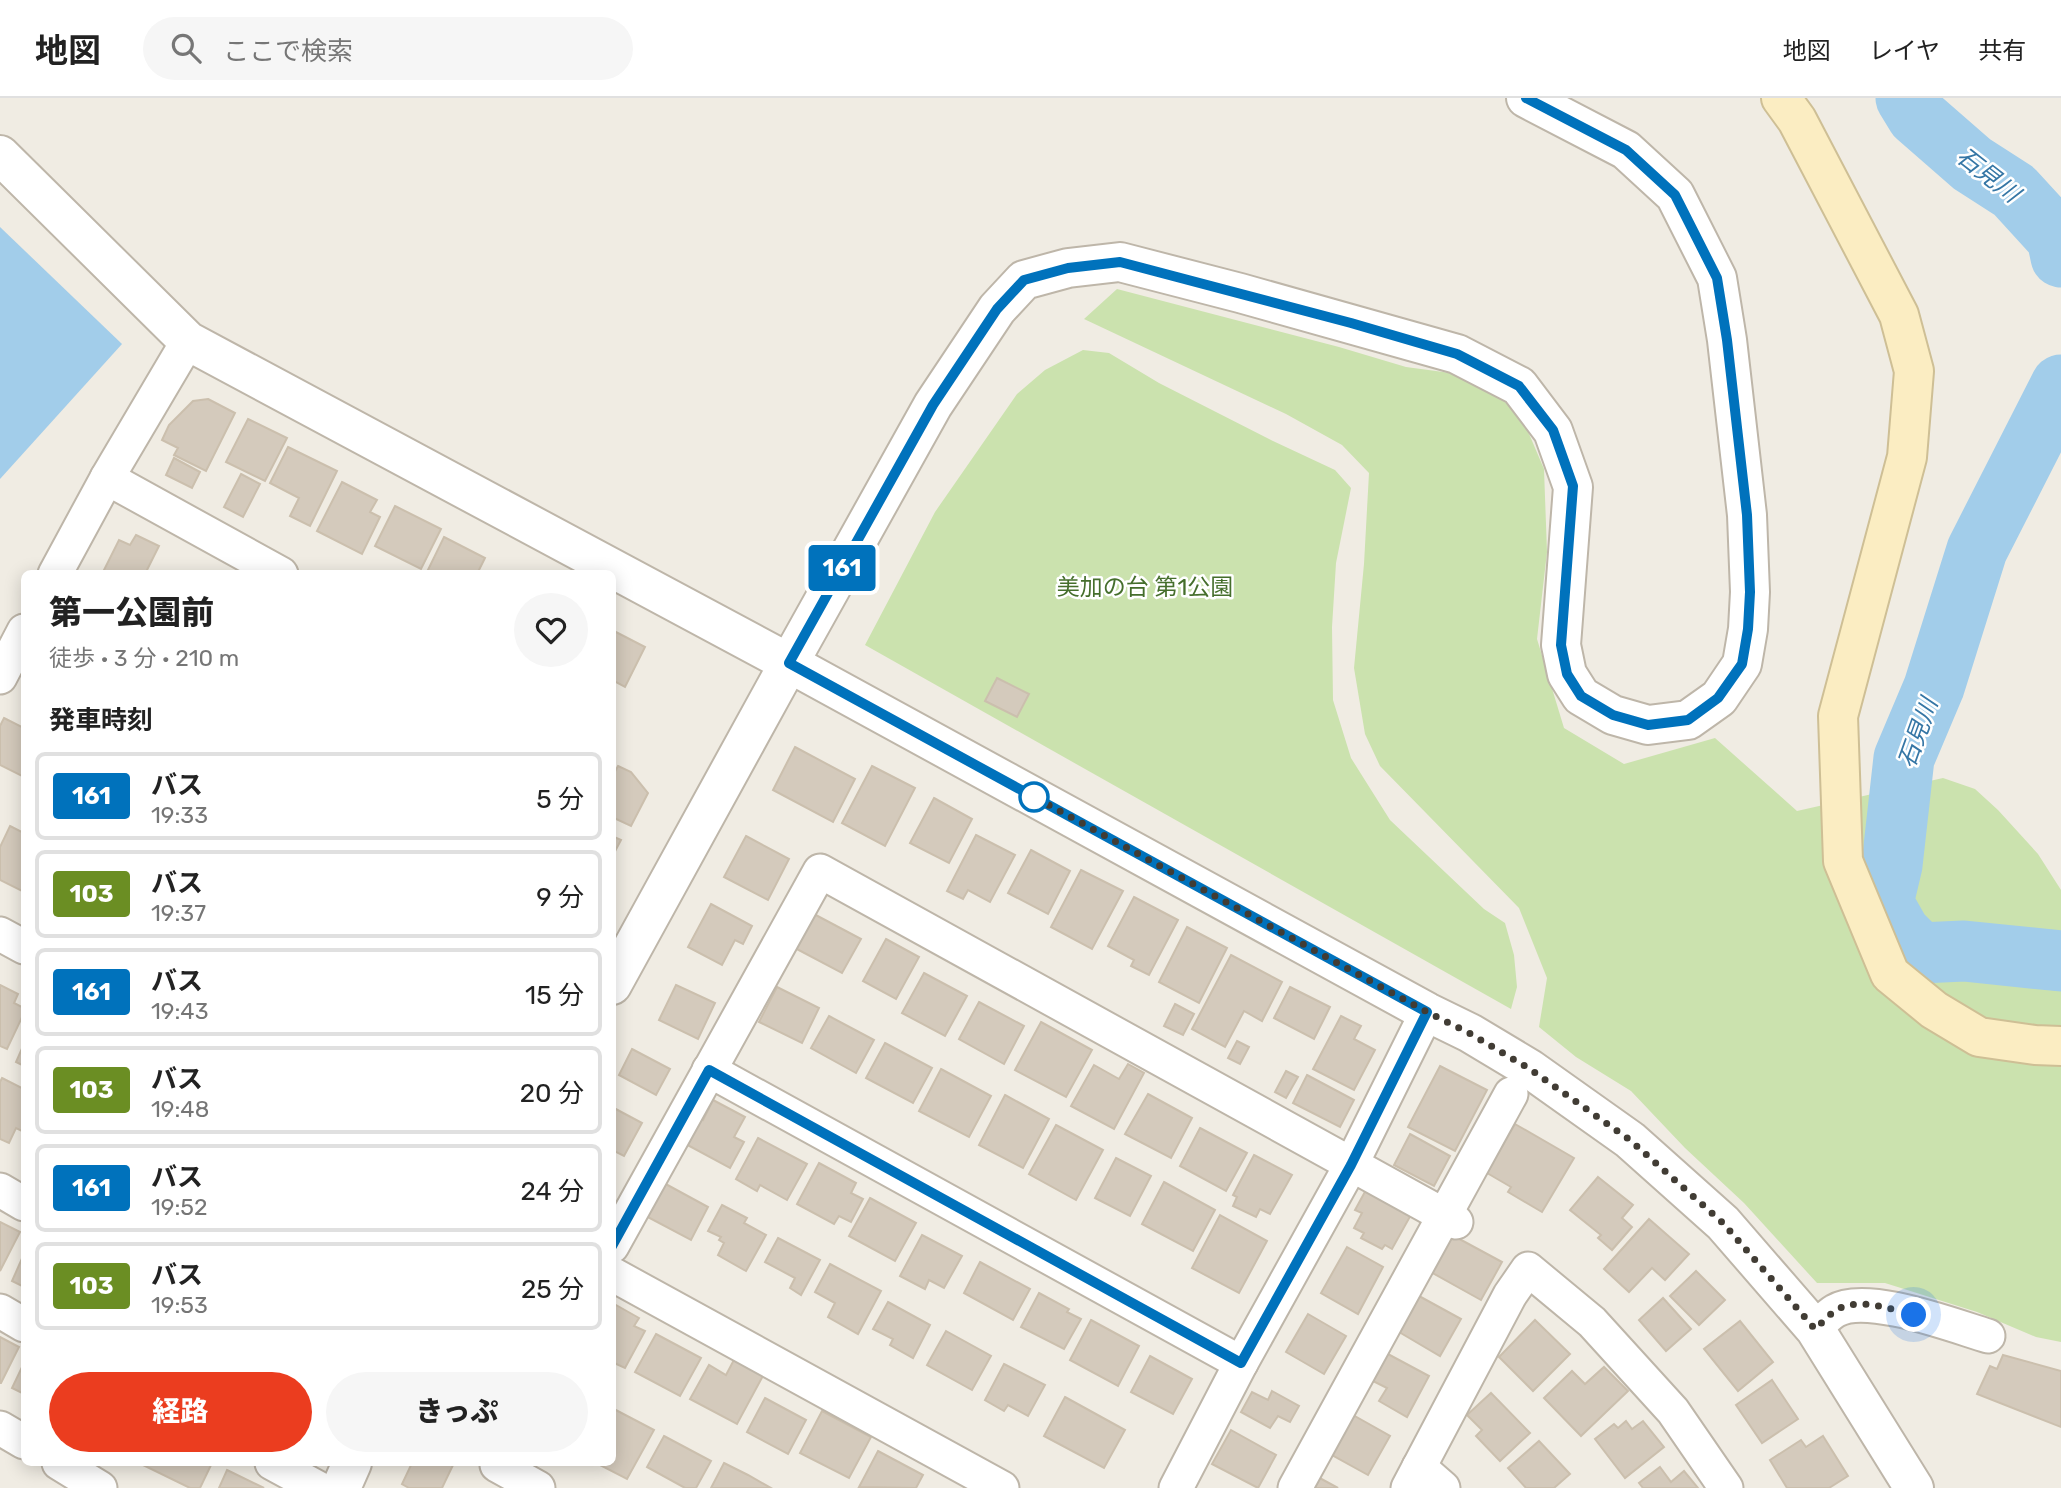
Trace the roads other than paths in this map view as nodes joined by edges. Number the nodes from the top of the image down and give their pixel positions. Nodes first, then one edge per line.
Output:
1 (1526, 98) edge
2 (1781, 98) edge
3 (0, 155) edge
4 (188, 341) junction
5 (107, 478) junction
6 (57, 570) edge
7 (274, 570) edge
8 (615, 570) edge
9 (616, 570) edge
10 (21, 637) edge
11 (789, 663) junction
12 (0, 677) edge
13 (21, 688) edge
14 (0, 934) edge
15 (21, 945) edge
16 (616, 978) edge
17 (1427, 1012) junction
18 (2061, 1046) edge
19 (709, 1070) junction
20 (1511, 1094) dead end
21 (1351, 1165) junction
22 (0, 1190) edge
23 (21, 1202) edge
24 (1450, 1219) junction
25 (616, 1239) edge
26 (616, 1276) edge
27 (0, 1311) edge
28 (21, 1323) edge
29 (1815, 1329) junction
30 (1988, 1336) dead end
31 (1241, 1363) junction
32 (0, 1428) edge
33 (21, 1441) edge
34 (64, 1466) edge
35 (351, 1466) edge
36 (499, 1466) edge
37 (1423, 1481) edge
38 (100, 1488) edge
39 (341, 1488) edge
40 (538, 1488) edge
41 (1002, 1488) edge
42 (1176, 1488) edge
43 (1295, 1488) edge
44 (1726, 1488) edge
45 (1914, 1488) edge

1 - 11 street
2 - 18 main road
3 - 4 street
4 - 5 street
4 - 8 street
5 - 6 street
5 - 7 street
9 - 11 street
10 - 12 street
11 - 16 street
11 - 17 street
12 - 13 street
14 - 15 street
17 - 21 street
17 - 29 street
19 - 21 street
19 - 25 street
19 - 31 street
20 - 24 street
21 - 24 street
21 - 31 street
22 - 23 street
24 - 43 street
26 - 41 street
27 - 28 street
29 - 30 street
29 - 45 street
31 - 42 street
32 - 33 street
34 - 38 street
35 - 39 street
36 - 40 street
37 - 44 street

